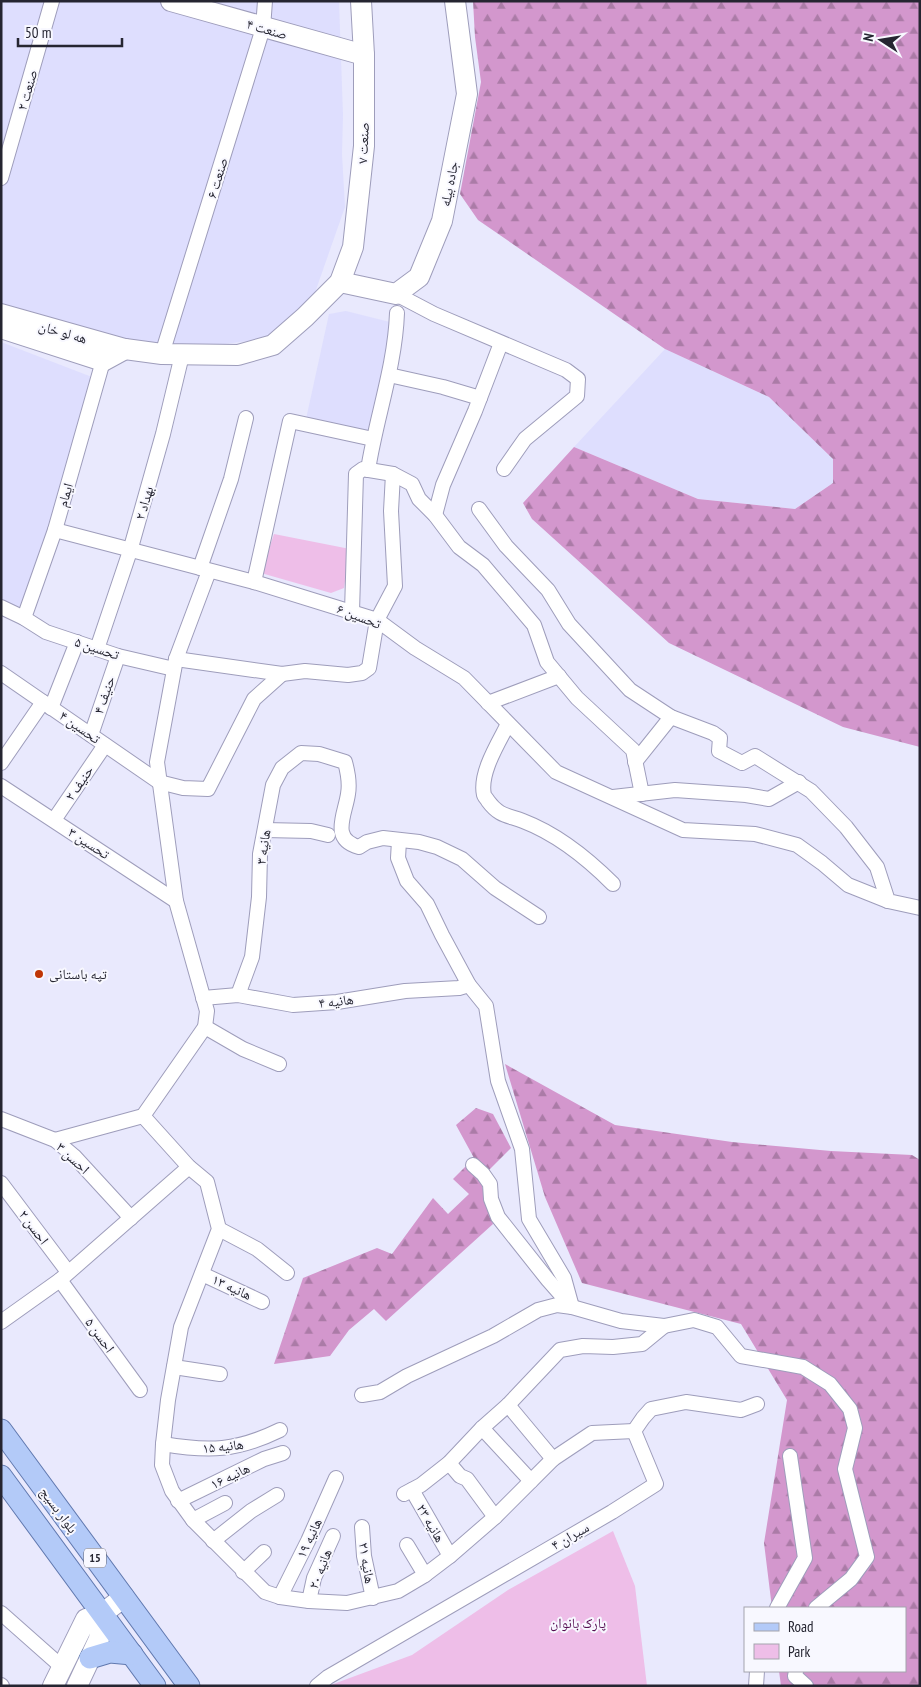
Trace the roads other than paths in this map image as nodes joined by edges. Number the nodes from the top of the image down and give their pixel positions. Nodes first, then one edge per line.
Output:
1 (52, 1) edge
2 (171, 1) edge
3 (265, 1) edge
4 (361, 1) edge
5 (455, 1) edge
6 (263, 28) junction
7 (364, 55) junction
8 (1, 178) edge
9 (340, 282) junction
10 (396, 304) junction
11 (1, 314) edge
12 (1, 328) edge
13 (501, 343) junction
14 (111, 352) junction
15 (162, 354) junction
16 (182, 355) junction
17 (389, 375) junction
18 (480, 398) junction
19 (246, 418) dead end
20 (372, 440) junction
21 (504, 469) dead end
22 (368, 470) junction
23 (393, 474) junction
24 (479, 509) dead end
25 (435, 515) junction
26 (56, 530) junction
27 (130, 550) junction
28 (204, 570) junction
29 (254, 582) junction
30 (1, 607) edge
31 (352, 612) junction
32 (24, 618) junction
33 (377, 620) junction
34 (77, 642) junction
35 (97, 649) junction
36 (118, 656) junction
37 (175, 664) junction
38 (1, 673) edge
39 (282, 674) junction
40 (559, 676) junction
41 (488, 703) junction
42 (47, 705) junction
43 (671, 717) junction
44 (508, 724) junction
45 (91, 735) junction
46 (105, 745) junction
47 (635, 762) junction
48 (1, 763) edge
49 (159, 782) junction
50 (799, 782) junction
51 (1, 786) edge
52 (642, 794) junction
53 (611, 798) junction
54 (54, 820) junction
55 (264, 830) junction
56 (328, 835) dead end
57 (399, 841) junction
58 (613, 884) dead end
59 (176, 901) junction
60 (888, 901) junction
61 (920, 908) edge
62 (539, 917) dead end
63 (469, 985) junction
64 (238, 995) junction
65 (203, 998) junction
66 (205, 1027) junction
67 (279, 1064) dead end
68 (143, 1116) junction
69 (1, 1118) edge
70 (55, 1140) junction
71 (473, 1165) dead end
72 (189, 1167) junction
73 (2, 1184) edge
74 (131, 1218) junction
75 (219, 1229) junction
76 (287, 1273) dead end
77 (202, 1274) junction
78 (64, 1276) junction
79 (262, 1302) dead end
80 (572, 1308) junction
81 (1, 1322) edge
82 (664, 1326) junction
83 (174, 1368) junction
84 (220, 1374) dead end
85 (140, 1390) dead end
86 (362, 1395) dead end
87 (757, 1404) dead end
88 (508, 1405) junction
89 (482, 1428) junction
90 (1, 1430) edge
91 (280, 1430) dead end
92 (634, 1431) junction
93 (163, 1444) junction
94 (283, 1453) dead end
95 (790, 1456) dead end
96 (553, 1459) junction
97 (449, 1463) junction
98 (1, 1476) edge
99 (336, 1478) dead end
100 (531, 1481) junction
101 (277, 1494) dead end
102 (178, 1501) junction
103 (225, 1503) dead end
104 (495, 1517) junction
105 (193, 1520) junction
106 (362, 1527) dead end
107 (333, 1536) dead end
108 (213, 1541) junction
109 (407, 1545) dead end
110 (264, 1552) dead end
111 (450, 1556) junction
112 (243, 1572) junction
113 (425, 1575) junction
114 (124, 1597) junction
115 (280, 1597) junction
116 (373, 1598) junction
117 (308, 1601) junction
118 (778, 1607) edge
119 (816, 1607) edge
120 (1, 1613) edge
121 (102, 1614) junction
122 (132, 1654) junction
123 (90, 1658) junction
124 (62, 1667) junction
125 (757, 1672) edge
126 (796, 1672) edge
127 (53, 1686) edge
128 (77, 1686) edge
129 (155, 1686) edge
130 (188, 1686) edge
131 (317, 1686) edge
132 (756, 1686) edge
133 (806, 1686) edge

1 - 8 street, صنعت ۲
2 - 6 street, صنعت ۴
3 - 6 street, صنعت ۶
4 - 7 street, صنعت ۷
5 - 10 street, جاده بیله
6 - 7 street, صنعت ۴
6 - 15 street, صنعت ۶
7 - 9 street, صنعت ۷
9 - 10 street
9 - 16 street
10 - 13 street
10 - 17 street
11 - 14 street, هه لو خان
12 - 14 street
13 - 18 street
13 - 21 street
14 - 15 street
14 - 26 street, ایمام
15 - 16 street
16 - 27 street, بهداد ۲
17 - 18 street
17 - 20 street
18 - 25 street
19 - 28 street
20 - 22 street
20 - 29 street
22 - 23 street
22 - 31 street
23 - 25 street
23 - 33 street, تحسین ۵
24 - 43 street
25 - 40 street
26 - 27 street, تحسین ۶
26 - 32 street, ایمام
27 - 28 street, تحسین ۶
27 - 35 street, بهداد ۲
28 - 29 street, تحسین ۶
28 - 37 street
29 - 31 street, تحسین ۶
30 - 32 street
31 - 33 street, تحسین ۶
32 - 34 street, تحسین ۵
33 - 39 street, تحسین ۵
33 - 41 street, تحسین ۶
34 - 35 street, تحسین ۵
34 - 42 street
35 - 36 street, تحسین ۵
36 - 37 street, تحسین ۵
36 - 45 street, حنیف ۴
37 - 39 street, تحسین ۵
37 - 49 street
38 - 42 street, تحسین ۴
39 - 49 street
40 - 41 street
40 - 47 street
41 - 44 street, تحسین ۶
42 - 45 street, تحسین ۴
42 - 48 street
43 - 47 street
43 - 50 street
44 - 53 street, تحسین ۶
44 - 58 street
45 - 46 street, تحسین ۴
46 - 49 street, تحسین ۴
46 - 54 street, حنیف ۲
47 - 52 street
49 - 59 street
50 - 52 street
50 - 60 street
51 - 54 street, تحسین ۳
52 - 53 street
53 - 60 street, تحسین ۶
54 - 59 street, تحسین ۳
55 - 56 street
55 - 57 street, هانیه ۳
55 - 64 street, هانیه ۳
57 - 62 street
57 - 63 street
59 - 65 street
60 - 61 street, تحسین ۶
63 - 64 street, هانیه ۴
63 - 80 street
64 - 65 street, هانیه ۴
65 - 66 street
66 - 67 street
66 - 68 street
68 - 70 street
68 - 72 street
69 - 70 street, احسن ۳
70 - 74 street, احسن ۳
71 - 80 street
72 - 74 street
72 - 75 street
73 - 78 street, احسن ۲
74 - 78 street
75 - 76 street
75 - 77 street
77 - 79 street, هانیه ۱۳
77 - 83 street
78 - 81 street
78 - 85 street, احسن ۵
80 - 82 street
80 - 86 street
82 - 88 street
82 - 119 street
83 - 84 street
83 - 93 street
87 - 92 street
88 - 89 street
88 - 96 street
89 - 97 street
89 - 100 street
90 - 114 main road, بلوار بسیج / 15
91 - 93 street, هانیه ۱۵
92 - 96 street
92 - 131 street, سیران ۴
93 - 102 street
94 - 102 street, هانیه ۱۶
95 - 118 street
96 - 100 street
97 - 104 street
97 - 111 street, هانیه ۲۳
98 - 121 main road, بلوار بسیج / 15
99 - 115 street, هانیه ۱۹
100 - 104 street
101 - 108 street
102 - 105 street
103 - 105 street
104 - 111 street
105 - 108 street
106 - 116 street, هانیه ۲۱
107 - 117 street, هانیه ۲۰
108 - 112 street
109 - 113 street
110 - 112 street
111 - 113 street
112 - 115 street
113 - 116 street
114 - 121 street
114 - 130 main road, بلوار بسیج / 15
115 - 117 street
116 - 117 street
120 - 124 street
121 - 122 main road, بلوار بسیج / 15
121 - 123 street
121 - 124 street
122 - 123 main road
122 - 129 main road, بلوار بسیج / 15
123 - 128 street
124 - 127 street
125 - 132 street
126 - 133 street

